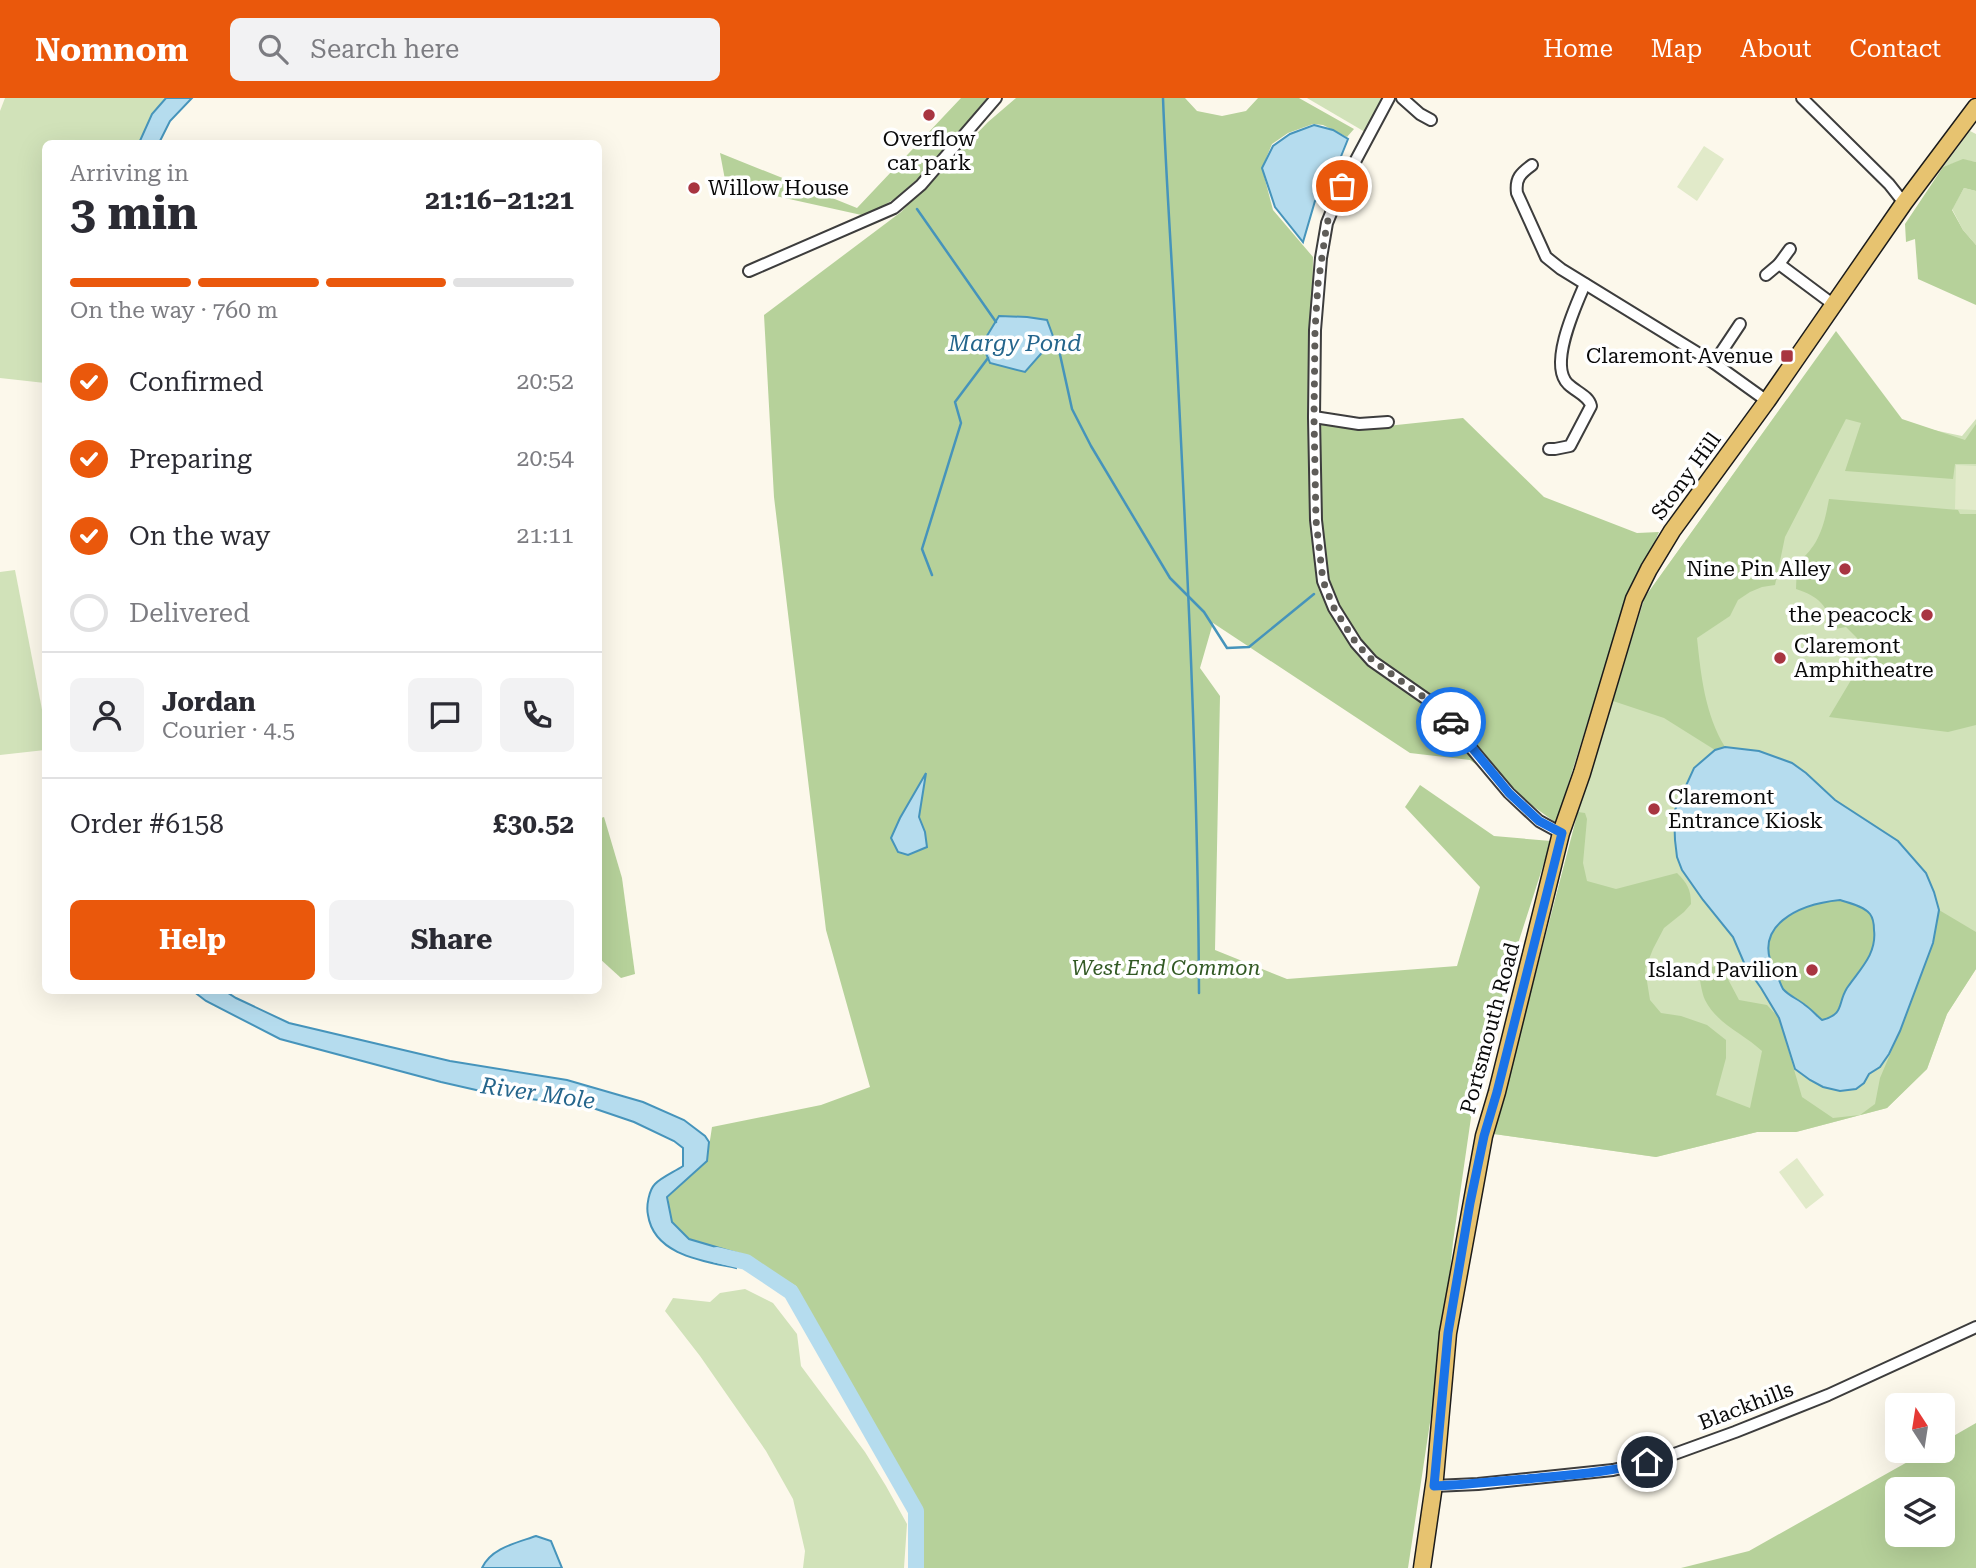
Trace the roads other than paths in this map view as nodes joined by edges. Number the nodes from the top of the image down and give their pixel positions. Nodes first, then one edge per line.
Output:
1 (996, 98) edge
2 (1389, 98) edge
3 (1402, 98) edge
4 (1802, 98) edge
5 (1976, 107) edge
6 (1431, 120) dead end
7 (1532, 165) dead end
8 (1904, 203) junction
9 (1790, 249) dead end
10 (1779, 264) junction
11 (748, 271) dead end
12 (1766, 275) dead end
13 (1585, 284) junction
14 (1834, 305) junction
15 (1740, 324) dead end
16 (1714, 363) junction
17 (1768, 401) junction
18 (1314, 418) junction
19 (1388, 422) dead end
20 (1549, 449) dead end
21 (1562, 833) junction
22 (1976, 1327) edge
23 (1434, 1486) junction
24 (1422, 1568) edge

1 - 11 street
2 - 18 street
3 - 6 street
4 - 8 street
5 - 8 main road, Stony Hill
7 - 13 street
8 - 14 main road, Stony Hill
9 - 10 street
10 - 12 street
10 - 14 street
13 - 16 street
13 - 20 street
14 - 17 main road, Stony Hill
15 - 16 street
16 - 17 street
17 - 21 main road, Stony Hill
18 - 19 street
18 - 21 street
21 - 23 main road, Portsmouth Road
22 - 23 street, Blackhills
23 - 24 main road, Portsmouth Road

